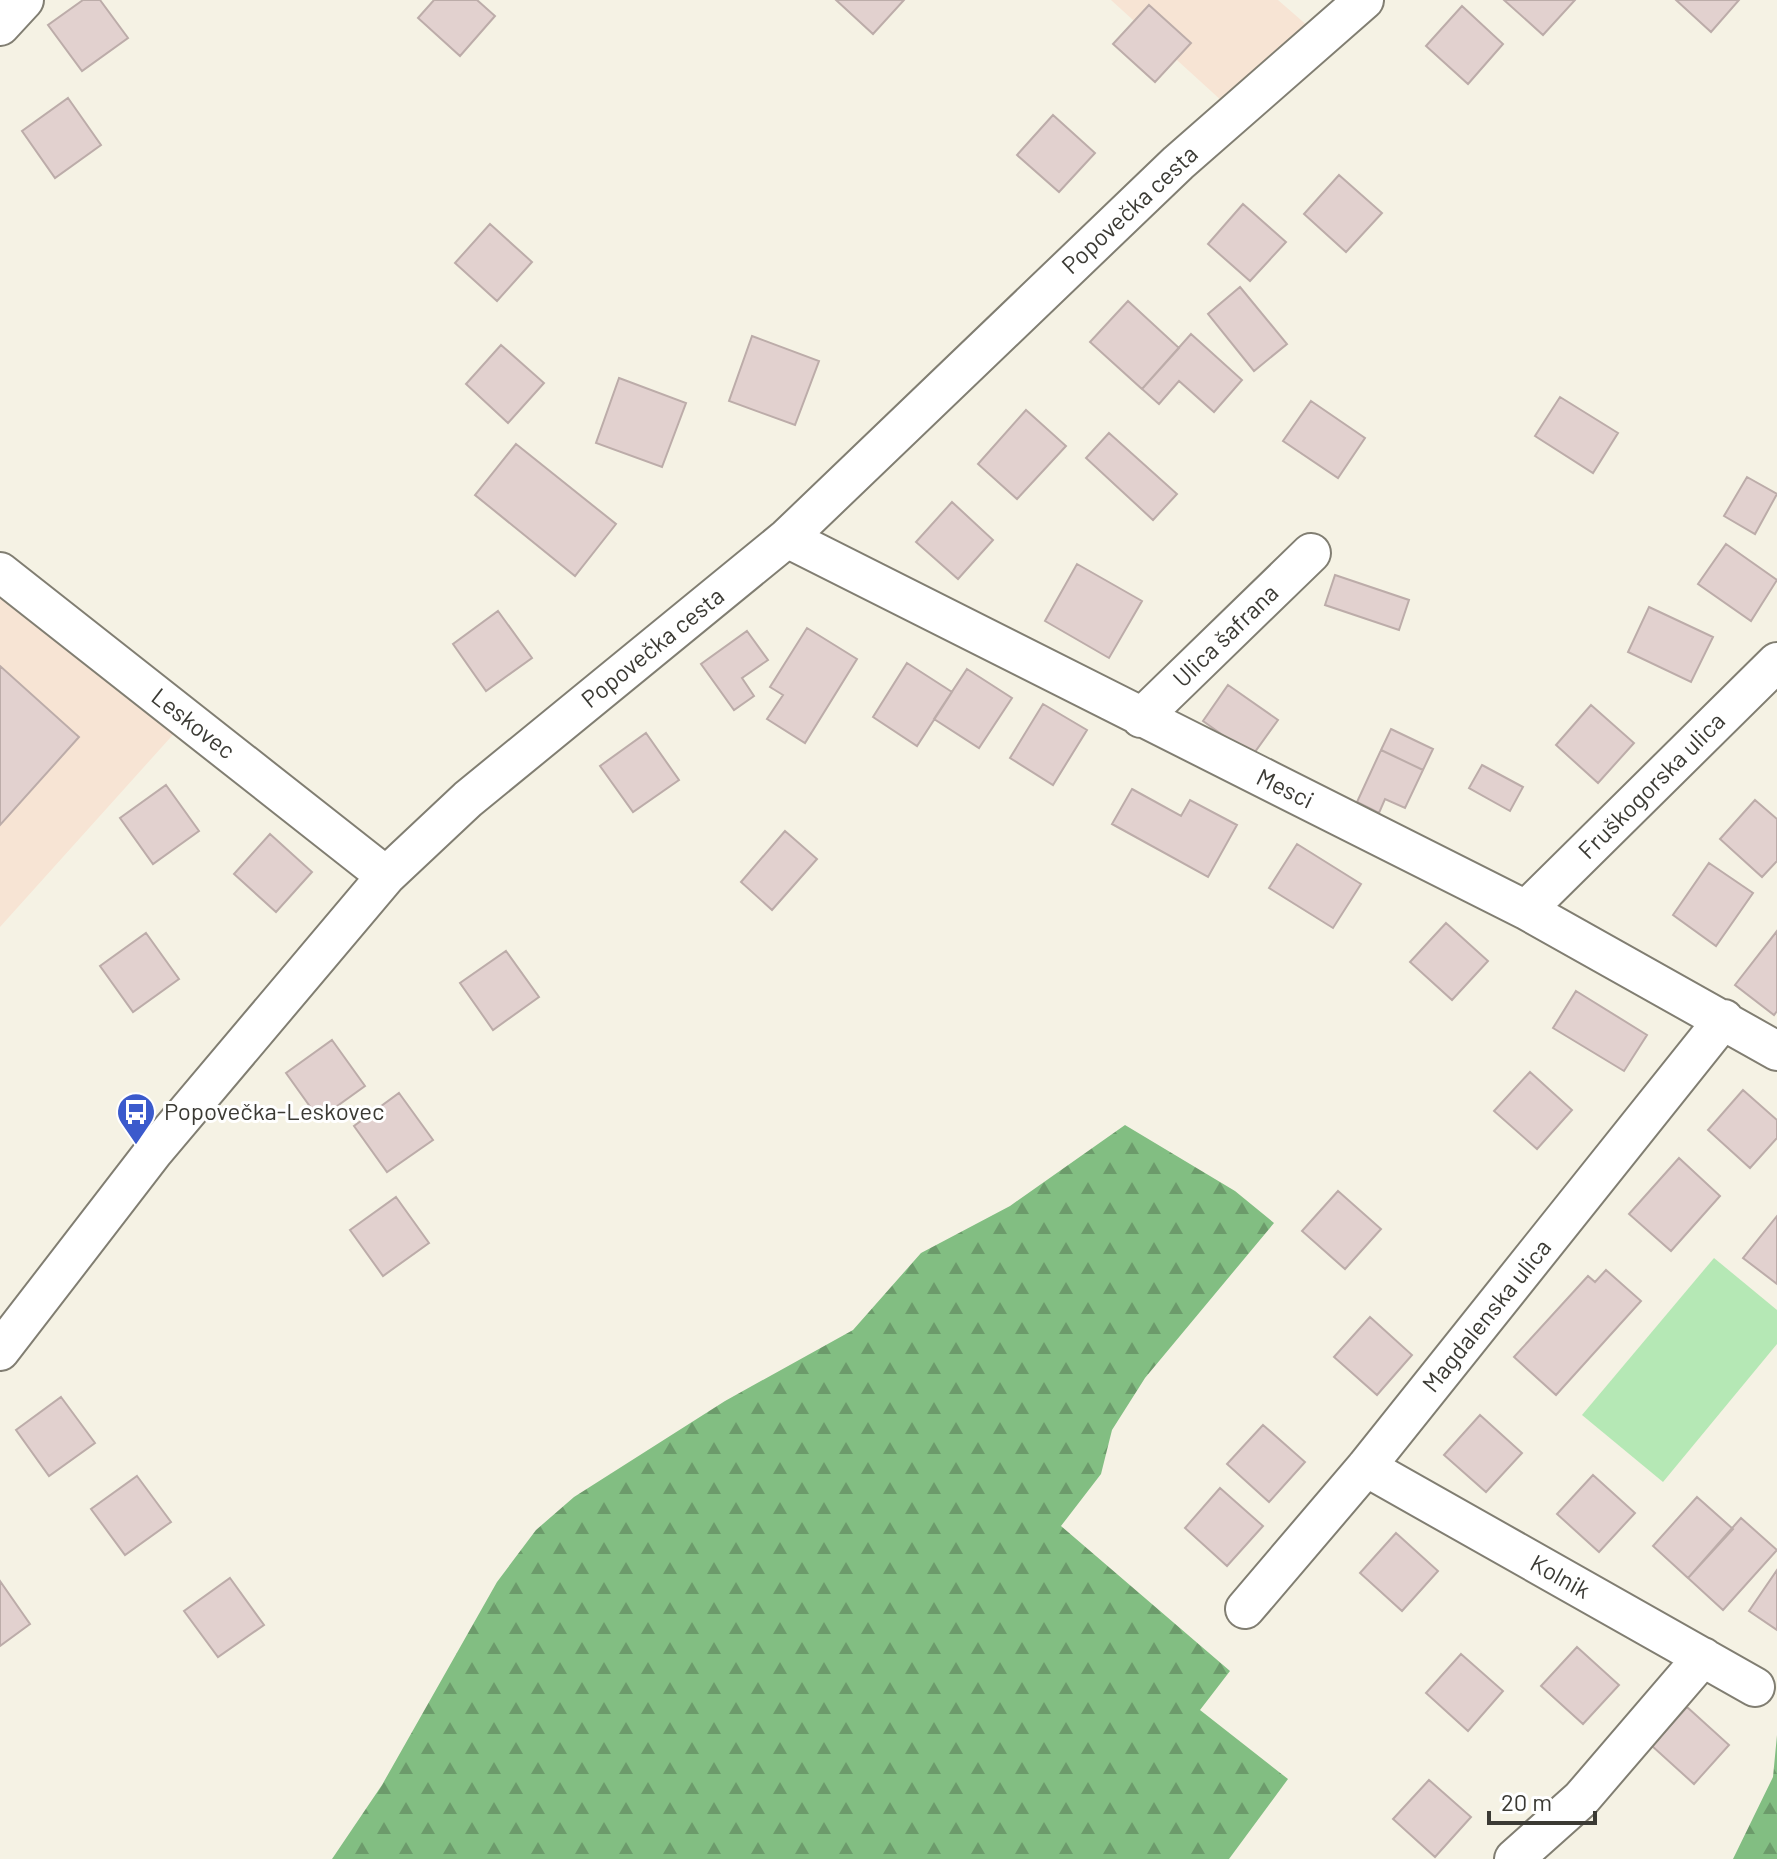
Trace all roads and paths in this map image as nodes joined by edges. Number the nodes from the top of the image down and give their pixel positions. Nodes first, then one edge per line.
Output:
1 (24, 0) edge
2 (1364, 0) edge
3 (0, 26) edge
4 (787, 538) junction
5 (1311, 553) dead end
6 (0, 572) edge
7 (1777, 662) edge
8 (1141, 718) junction
9 (386, 876) junction
10 (1526, 910) junction
11 (1724, 1019) junction
12 (1777, 1051) edge
13 (0, 1351) edge
14 (1366, 1467) junction
15 (1245, 1609) dead end
16 (1703, 1657) junction
17 (1755, 1687) dead end
18 (1514, 1859) edge

1 - 3 street
2 - 4 street, Popovečka cesta
4 - 8 street, Mesci
4 - 9 street, Popovečka cesta
5 - 8 street, Ulica šafrana
6 - 9 street, Leskovec
7 - 10 street, Fruškogorska ulica
8 - 10 street, Mesci
9 - 13 street, Popovečka cesta
10 - 11 street, Mesci
11 - 12 street, Mesci
11 - 14 street, Magdalenska ulica
14 - 15 street, Magdalenska ulica
14 - 16 street, Kolnik
16 - 17 street, Kolnik
16 - 18 street

